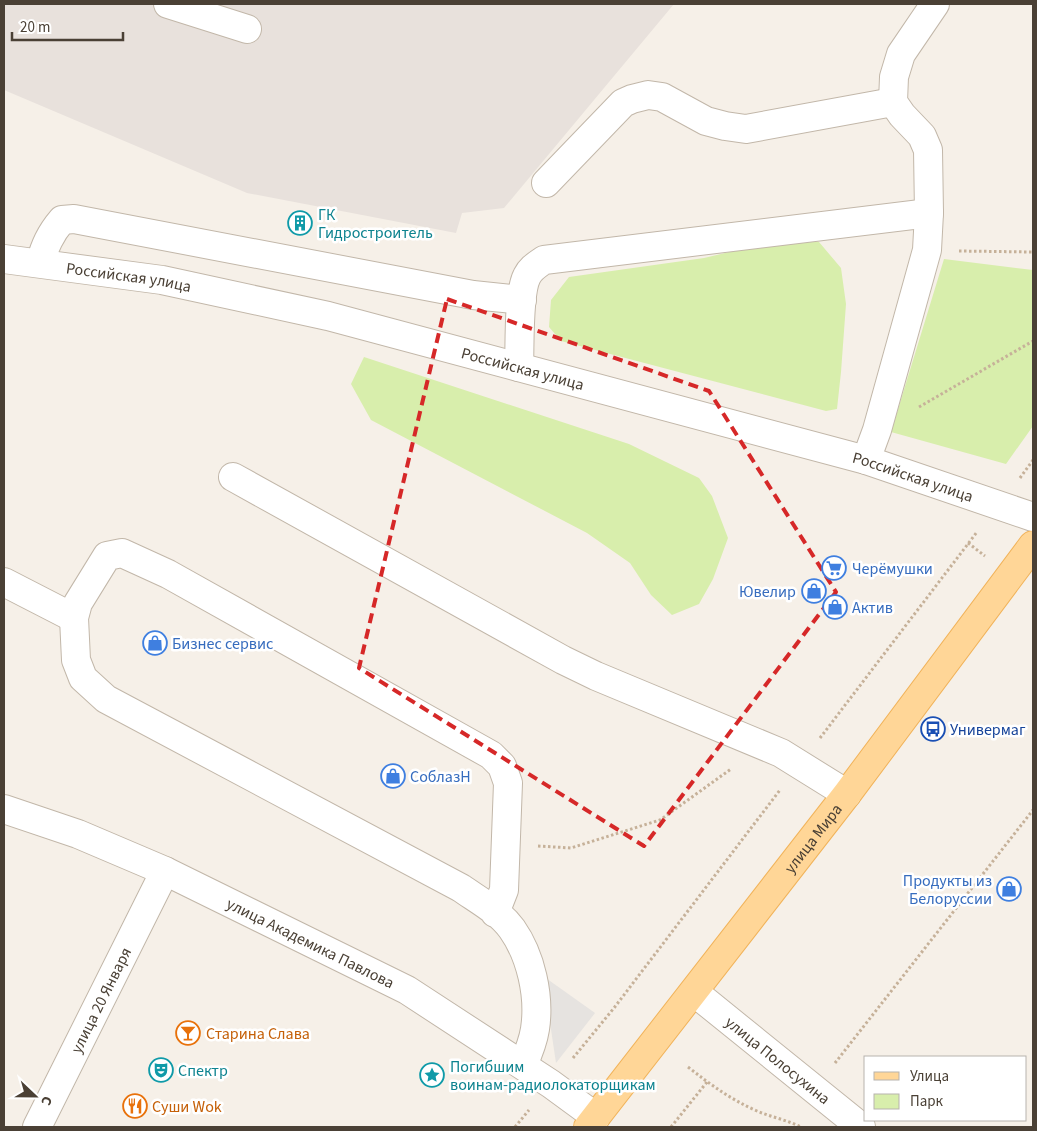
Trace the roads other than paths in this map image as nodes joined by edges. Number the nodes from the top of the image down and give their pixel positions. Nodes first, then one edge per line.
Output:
1 (168, 4) edge
2 (935, 4) edge
3 (247, 29) dead end
4 (893, 102) junction
5 (546, 183) dead end
6 (929, 213) junction
7 (4, 259) edge
8 (40, 264) junction
9 (522, 300) junction
10 (519, 367) junction
11 (866, 460) junction
12 (233, 477) dead end
13 (1033, 517) edge
14 (1033, 545) edge
15 (4, 582) edge
16 (74, 618) junction
17 (847, 794) junction
18 (4, 810) edge
19 (165, 871) junction
20 (496, 913) junction
21 (694, 992) junction
22 (522, 1065) junction
23 (592, 1122) edge
24 (37, 1127) edge
25 (860, 1127) edge

1 - 3 street
2 - 4 street
4 - 5 street
4 - 6 street
6 - 9 street
6 - 11 street
7 - 8 street, Российская улица
8 - 9 street
8 - 10 street, Российская улица
9 - 10 street
10 - 11 street, Российская улица
11 - 13 street, Российская улица
12 - 17 street
14 - 17 main road, улица Мира
15 - 16 street
16 - 20 street
16 - 20 street
17 - 21 main road, улица Мира
18 - 19 street, улица Академика Павлова
19 - 22 street, улица Академика Павлова
19 - 24 street, улица 20 Января
20 - 22 street
21 - 23 main road, улица Мира
21 - 25 street, улица Полосухина
22 - 23 street, улица Академика Павлова

